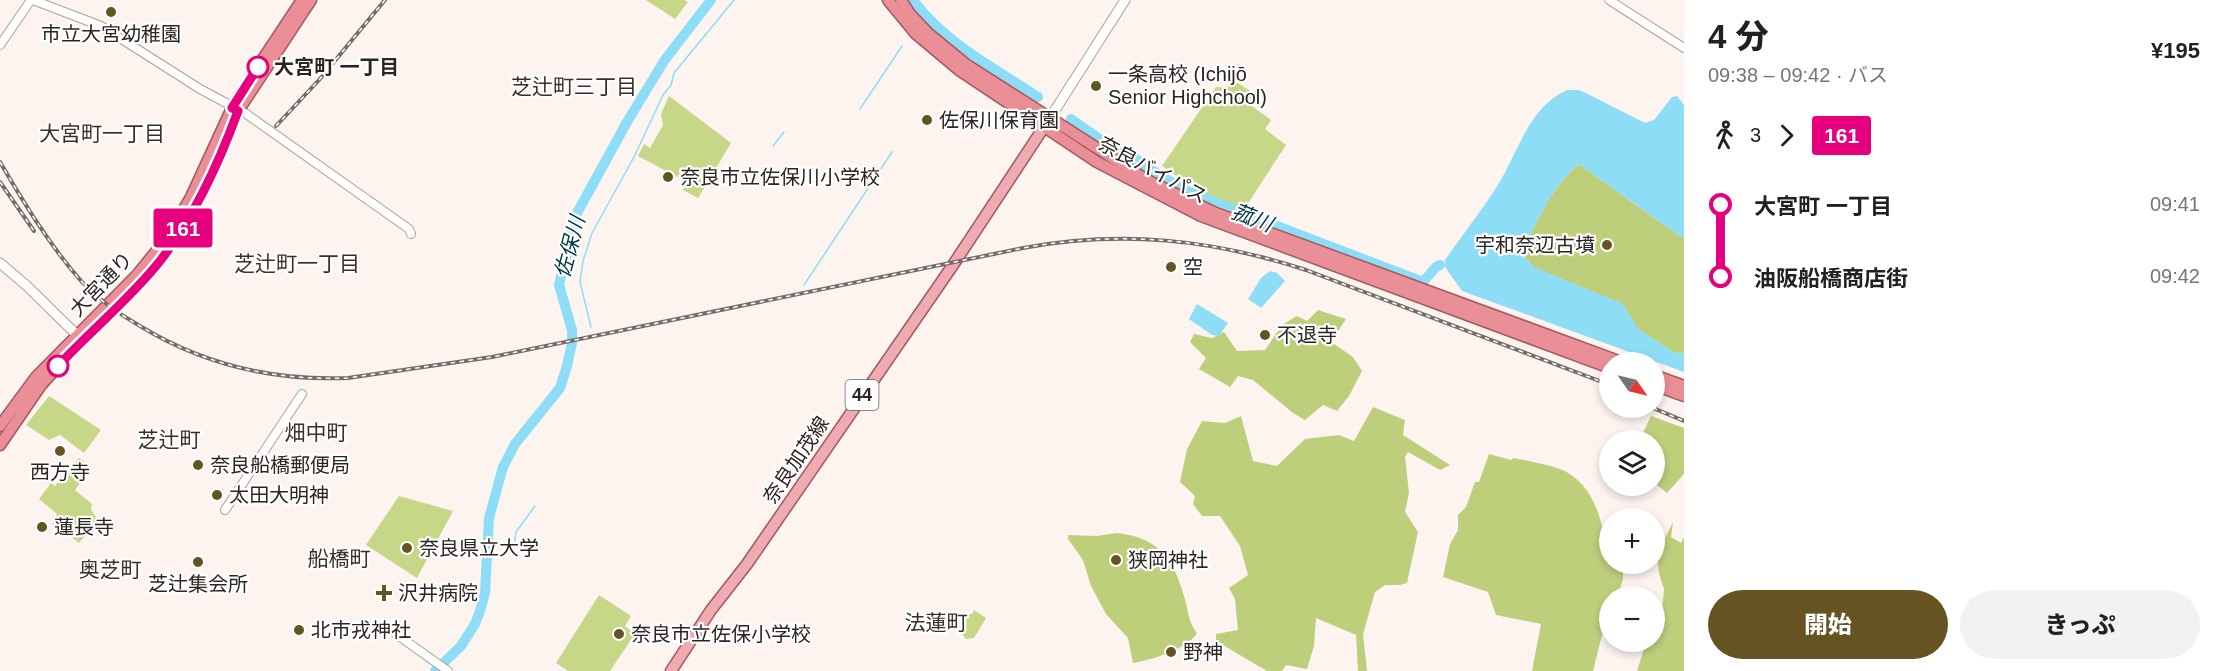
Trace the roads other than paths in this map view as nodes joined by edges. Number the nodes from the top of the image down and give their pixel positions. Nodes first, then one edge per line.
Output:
1 (32, 0) edge
2 (302, 0) edge
3 (311, 0) edge
4 (888, 0) edge
5 (902, 0) edge
6 (1125, 0) edge
7 (1609, 0) edge
8 (0, 45) edge
9 (1684, 48) edge
10 (235, 109) junction
11 (1047, 122) junction
12 (411, 234) dead end
13 (0, 263) edge
14 (80, 337) junction
15 (1599, 354) edge
16 (1599, 364) edge
17 (1665, 379) edge
18 (1684, 386) edge
19 (1665, 389) edge
20 (302, 394) dead end
21 (1684, 396) edge
22 (0, 426) edge
23 (0, 445) edge
24 (225, 510) dead end
25 (396, 634) dead end
26 (446, 670) edge
27 (671, 671) edge

1 - 8 street
1 - 10 street
2 - 10 highway, 大宮通り
3 - 10 highway, 大宮通り
4 - 11 highway, 奈良バイパス
5 - 11 highway, 奈良バイパス
6 - 11 main road
7 - 9 street
10 - 12 street
10 - 14 highway, 大宮通り
11 - 15 highway, 奈良バイパス
11 - 16 highway, 奈良バイパス
11 - 27 main road, 奈良加茂線 / 44
13 - 14 main road
14 - 22 highway, 大宮通り
14 - 23 highway, 大宮通り
17 - 18 highway
19 - 21 highway
20 - 24 street
25 - 26 street

